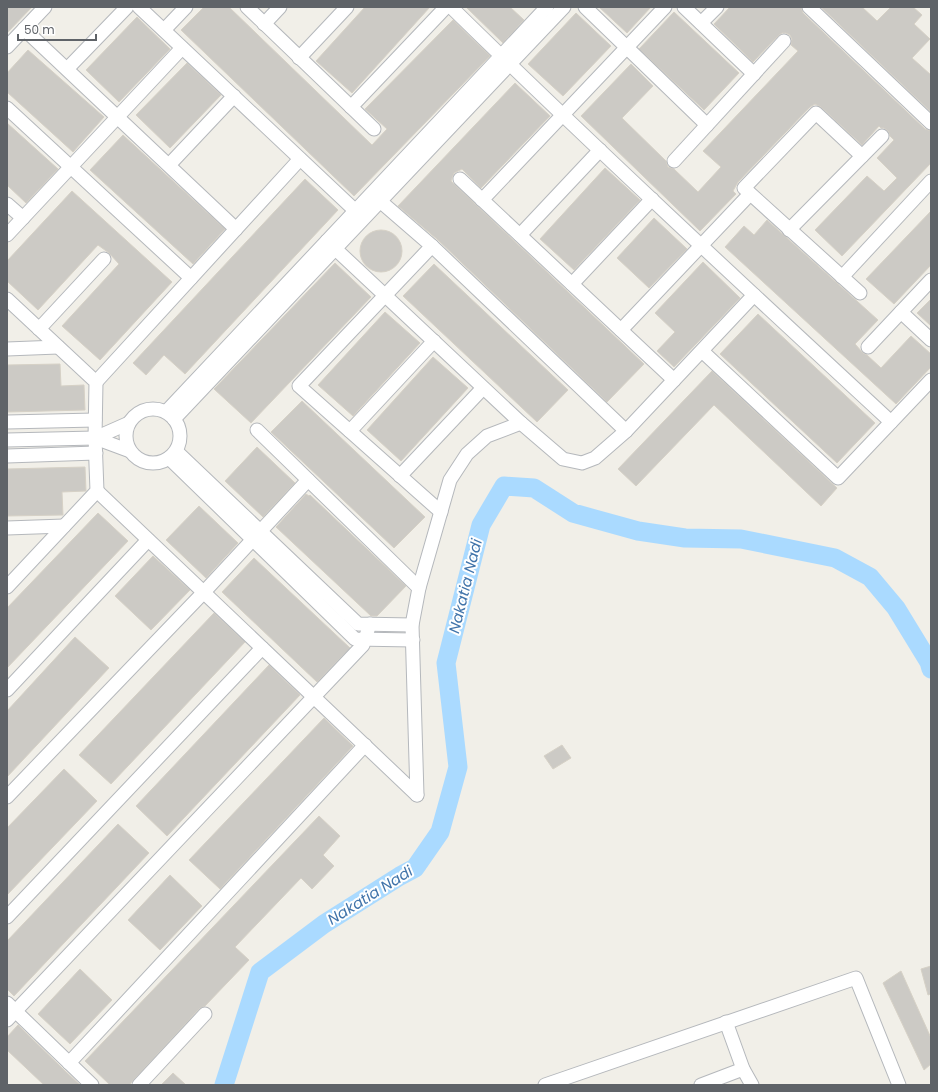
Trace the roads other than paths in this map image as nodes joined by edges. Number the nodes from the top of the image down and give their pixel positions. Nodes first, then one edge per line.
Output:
1 (45, 7) edge
2 (127, 7) edge
3 (139, 7) edge
4 (186, 7) edge
5 (247, 7) edge
6 (280, 7) edge
7 (347, 7) edge
8 (446, 7) edge
9 (451, 7) edge
10 (547, 7) edge
11 (564, 7) edge
12 (584, 7) edge
13 (665, 7) edge
14 (684, 7) edge
15 (717, 7) edge
16 (809, 7) edge
17 (701, 23) junction
18 (264, 24) junction
19 (24, 29) junction
20 (164, 30) junction
21 (784, 41) dead end
22 (7, 47) edge
23 (626, 47) junction
24 (182, 48) junction
25 (300, 58) junction
26 (505, 60) junction
27 (68, 69) junction
28 (754, 74) junction
29 (234, 96) junction
30 (351, 107) junction
31 (7, 108) edge
32 (563, 114) junction
33 (118, 117) junction
34 (931, 123) edge
35 (707, 125) junction
36 (374, 129) dead end
37 (882, 136) dead end
38 (600, 150) junction
39 (862, 156) junction
40 (300, 159) junction
41 (674, 161) dead end
42 (169, 165) junction
43 (71, 167) junction
44 (460, 179) dead end
45 (931, 181) edge
46 (750, 194) junction
47 (652, 199) junction
48 (482, 200) junction
49 (380, 201) junction
50 (7, 204) edge
51 (360, 214) junction
52 (23, 218) junction
53 (236, 229) junction
54 (789, 230) junction
55 (7, 235) edge
56 (520, 235) junction
57 (331, 245) junction
58 (432, 246) junction
59 (701, 246) junction
60 (104, 259) dead end
61 (842, 277) junction
62 (191, 278) junction
63 (931, 280) edge
64 (572, 284) junction
65 (860, 293) dead end
66 (385, 295) junction
67 (754, 295) junction
68 (7, 299) edge
69 (901, 312) junction
70 (39, 328) junction
71 (621, 330) junction
72 (931, 340) edge
73 (434, 342) junction
74 (58, 347) junction
75 (868, 347) dead end
76 (7, 349) edge
77 (702, 350) junction
78 (674, 380) junction
79 (931, 380) edge
80 (96, 382) junction
81 (483, 388) junction
82 (170, 415) junction
83 (95, 420) junction
84 (7, 422) edge
85 (891, 422) junction
86 (520, 423) junction
87 (129, 424) junction
88 (257, 430) dead end
89 (350, 431) junction
90 (626, 431) junction
91 (95, 438) junction
92 (7, 440) edge
93 (130, 451) junction
94 (96, 453) junction
95 (173, 455) junction
96 (7, 456) edge
97 (400, 476) junction
98 (308, 480) junction
99 (97, 491) junction
100 (441, 512) junction
101 (64, 526) junction
102 (7, 528) edge
103 (256, 535) junction
104 (148, 540) junction
105 (7, 587) edge
106 (419, 588) junction
107 (204, 592) junction
108 (370, 624) junction
109 (412, 625) junction
110 (365, 639) junction
111 (413, 640) junction
112 (262, 648) junction
113 (7, 690) edge
114 (314, 696) junction
115 (365, 745) junction
116 (7, 797) edge
117 (7, 916) edge
118 (10, 1011) edge
119 (205, 1014) dead end
120 (726, 1022) junction
121 (69, 1063) junction
122 (743, 1069) junction
123 (92, 1085) edge
124 (139, 1085) edge
125 (545, 1085) edge
126 (701, 1085) edge
127 (752, 1085) edge
128 (899, 1085) edge

1 - 19 street
2 - 27 street
3 - 20 street
4 - 20 street
5 - 18 street
6 - 18 street
7 - 25 street
8 - 30 street
9 - 26 street
10 - 26 street
11 - 26 street
12 - 23 street
13 - 23 street
14 - 17 street
15 - 17 street
16 - 34 street
17 - 28 street
18 - 25 street
19 - 22 street
19 - 27 street
20 - 24 street
21 - 28 street
23 - 32 street
23 - 35 street
24 - 29 street
24 - 33 street
25 - 30 street
26 - 32 street
26 - 49 street
26 - 51 street
27 - 33 street
28 - 35 street
29 - 40 street
29 - 42 street
30 - 36 street
31 - 43 street
32 - 38 street
32 - 48 street
33 - 42 street
33 - 43 street
35 - 41 street
37 - 39 street
38 - 47 street
38 - 56 street
39 - 46 street
39 - 54 street
40 - 51 street
40 - 53 street
42 - 53 street
43 - 52 street
43 - 62 street
44 - 48 street
45 - 61 street
46 - 54 street
46 - 59 street
47 - 59 street
47 - 64 street
48 - 56 street
49 - 51 street
49 - 58 street
50 - 52 street
51 - 57 street
52 - 55 street
53 - 62 street
54 - 61 street
56 - 64 street
57 - 66 street
57 - 82 street
58 - 66 street
58 - 90 street
59 - 67 street
59 - 71 street
60 - 70 street
61 - 65 street
62 - 80 street
63 - 69 street
64 - 71 street
66 - 73 street
66 - 89 street
67 - 77 street
67 - 85 street
68 - 70 street
69 - 72 street
69 - 75 street
70 - 74 street
71 - 78 street
73 - 81 street
73 - 89 street
74 - 76 street
74 - 80 street
77 - 78 street
77 - 85 street
78 - 90 street
79 - 85 street
80 - 83 street
81 - 86 street
81 - 97 street
82 - 87 street
82 - 95 street
83 - 84 street
83 - 91 street
86 - 90 street
86 - 100 street
87 - 91 street
87 - 93 street
88 - 98 street
89 - 97 street
91 - 92 street
91 - 93 street
91 - 94 street
93 - 95 street
94 - 96 street
94 - 99 street
95 - 103 street
97 - 100 street
98 - 103 street
98 - 106 street
99 - 101 street
99 - 104 street
100 - 106 street
101 - 102 street
101 - 105 street
103 - 107 street
103 - 108 street
103 - 110 street
104 - 107 street
104 - 113 street
106 - 109 street
107 - 112 street
107 - 116 street
108 - 109 street
108 - 110 street
109 - 111 street
110 - 111 street
110 - 114 street
111 - 115 street
112 - 114 street
112 - 117 street
114 - 115 street
114 - 118 street
115 - 121 street
118 - 121 street
119 - 124 street
120 - 122 street
120 - 125 street
120 - 128 street
121 - 123 street
122 - 126 street
122 - 127 street

